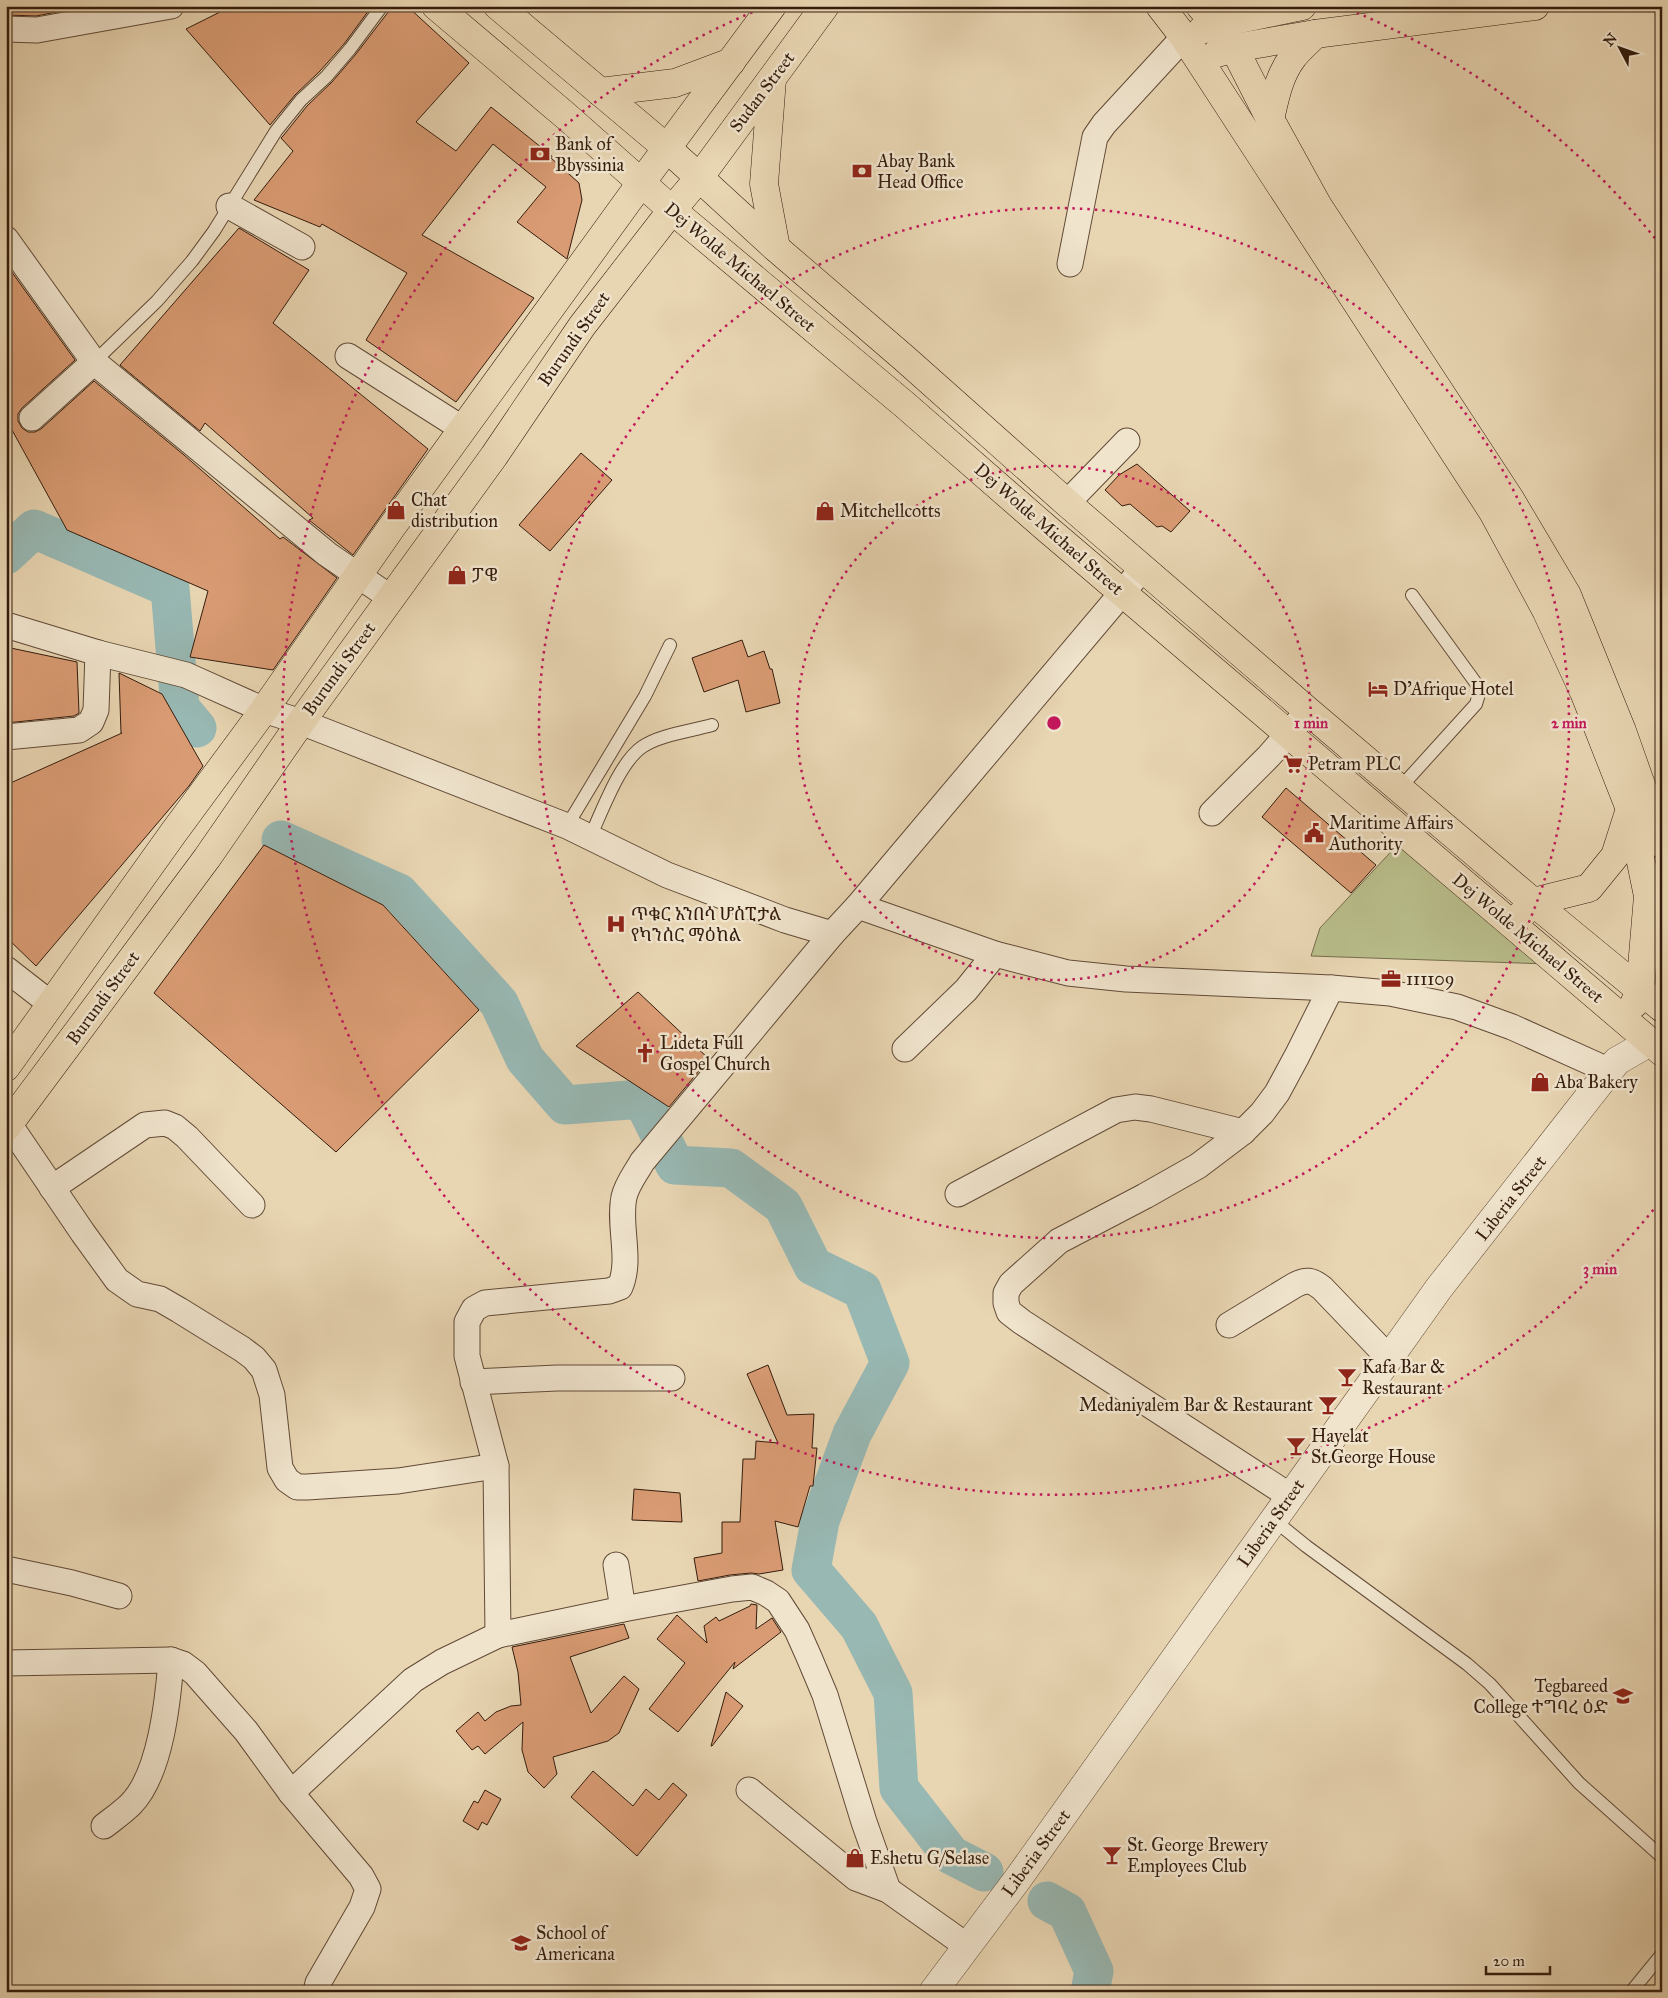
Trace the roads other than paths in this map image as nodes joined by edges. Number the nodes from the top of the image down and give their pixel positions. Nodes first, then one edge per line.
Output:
1 (171, 6) edge
2 (382, 6) edge
3 (436, 6) edge
4 (498, 6) edge
5 (825, 6) edge
6 (1160, 6) edge
7 (1302, 6) edge
8 (1535, 6) edge
9 (1208, 15) edge
10 (764, 17) edge
11 (6, 29) edge
12 (1315, 34) junction
13 (1184, 37) junction
14 (796, 46) junction
15 (1234, 48) junction
16 (1199, 60) junction
17 (731, 62) junction
18 (772, 78) junction
19 (600, 92) junction
20 (1270, 119) junction
21 (668, 149) junction
22 (699, 178) junction
23 (641, 183) junction
24 (229, 206) junction
25 (672, 210) junction
26 (6, 239) edge
27 (302, 247) dead end
28 (776, 248) junction
29 (1070, 264) dead end
30 (348, 356) dead end
31 (94, 362) junction
32 (32, 418) dead end
33 (463, 429) junction
34 (1127, 441) dead end
35 (1066, 503) junction
36 (1501, 506) junction
37 (1143, 568) junction
38 (358, 576) junction
39 (1122, 592) junction
40 (1412, 595) dead end
41 (391, 598) junction
42 (6, 625) edge
43 (670, 645) dead end
44 (98, 653) junction
45 (264, 710) junction
46 (1308, 711) junction
47 (301, 722) junction
48 (712, 725) dead end
49 (1289, 734) junction
50 (6, 737) edge
51 (1399, 789) junction
52 (1630, 809) junction
53 (1212, 813) dead end
54 (567, 826) junction
55 (590, 837) junction
56 (1662, 844) edge
57 (1533, 902) junction
58 (858, 906) junction
59 (1512, 925) junction
60 (832, 934) junction
61 (94, 944) junction
62 (995, 954) junction
63 (127, 965) junction
64 (6, 970) edge
65 (1331, 988) junction
66 (1640, 990) junction
67 (52, 1004) junction
68 (1662, 1008) edge
69 (1626, 1022) junction
70 (1658, 1038) edge
71 (905, 1049) dead end
72 (1614, 1066) junction
73 (6, 1067) edge
74 (8, 1126) edge
75 (1243, 1132) junction
76 (52, 1188) junction
77 (958, 1194) dead end
78 (252, 1204) dead end
79 (1229, 1325) dead end
80 (1390, 1358) junction
81 (672, 1378) dead end
82 (474, 1382) junction
83 (496, 1466) junction
84 (1290, 1496) junction
85 (1274, 1520) junction
86 (616, 1565) dead end
87 (6, 1569) edge
88 (119, 1596) dead end
89 (623, 1609) junction
90 (498, 1635) junction
91 (171, 1660) junction
92 (6, 1663) edge
93 (750, 1790) dead end
94 (291, 1793) junction
95 (104, 1826) dead end
96 (1662, 1857) edge
97 (888, 1890) junction
98 (967, 1946) junction
99 (1662, 1954) edge
100 (316, 1992) edge
101 (933, 1992) edge
102 (1631, 1992) edge

1 - 11 street
2 - 24 lane
3 - 23 main road, Dej Wolde Michael Street
4 - 19 main road, Dej Wolde Michael Street
5 - 14 main road, Sudan Street
6 - 13 main road
7 - 9 main road
8 - 12 main road
9 - 13 main road
9 - 15 main road
10 - 14 main road
10 - 17 main road
12 - 15 main road
12 - 20 main road
13 - 16 main road
13 - 29 street
14 - 18 main road, Sudan Street
15 - 16 main road
15 - 20 main road
16 - 36 main road
17 - 19 main road
17 - 21 main road
18 - 22 main road, Sudan Street
18 - 28 main road
19 - 21 main road, Dej Wolde Michael Street
20 - 36 main road
21 - 22 main road, Dej Wolde Michael Street
21 - 23 main road, Burundi Street
22 - 25 main road, Sudan Street
22 - 28 main road, Dej Wolde Michael Street
23 - 25 main road, Dej Wolde Michael Street
23 - 33 main road, Burundi Street
24 - 27 street
24 - 31 lane
25 - 39 main road, Dej Wolde Michael Street
25 - 41 main road, Burundi Street
26 - 31 street
28 - 35 main road, Dej Wolde Michael Street
30 - 33 street
31 - 32 street
31 - 38 street
33 - 38 main road, Burundi Street
34 - 35 street
35 - 37 main road, Dej Wolde Michael Street
36 - 52 main road
36 - 56 main road
37 - 39 street
37 - 46 main road, Dej Wolde Michael Street
38 - 41 street
38 - 45 main road, Burundi Street
39 - 49 main road, Dej Wolde Michael Street
39 - 58 street
40 - 51 lane
41 - 47 main road, Burundi Street
42 - 44 street
43 - 54 lane
44 - 45 street
44 - 50 street
45 - 47 street
45 - 61 main road, Burundi Street
46 - 49 street
46 - 51 main road, Dej Wolde Michael Street
47 - 54 street
47 - 63 main road, Burundi Street
48 - 55 lane
49 - 53 street
49 - 59 main road, Dej Wolde Michael Street
51 - 57 main road, Dej Wolde Michael Street
52 - 57 main road
52 - 66 main road
54 - 55 street
55 - 60 street
57 - 59 main road
57 - 66 main road, Dej Wolde Michael Street
58 - 60 street
58 - 62 street
59 - 69 main road, Dej Wolde Michael Street
60 - 82 street
61 - 63 main road
61 - 67 main road, Burundi Street
62 - 65 street
62 - 71 street
63 - 74 main road, Burundi Street
64 - 67 street
65 - 72 street
65 - 75 street
66 - 68 main road, Dej Wolde Michael Street
66 - 69 main road
67 - 73 main road, Burundi Street
69 - 70 main road, Dej Wolde Michael Street
69 - 72 street, Liberia Street
70 - 72 street, Liberia Street
72 - 80 street, Liberia Street
74 - 76 street
75 - 77 street
75 - 84 street
76 - 78 street
76 - 83 street
79 - 80 street
80 - 84 street, Liberia Street
81 - 82 street
82 - 83 street
83 - 90 street
84 - 85 street, Liberia Street
85 - 96 lane
85 - 98 street, Liberia Street
86 - 89 street
87 - 88 street
89 - 90 street
89 - 97 street
90 - 94 street
91 - 92 street
91 - 94 street
91 - 95 street
93 - 97 street
94 - 100 street
97 - 98 street
98 - 101 street, Liberia Street
99 - 102 lane

